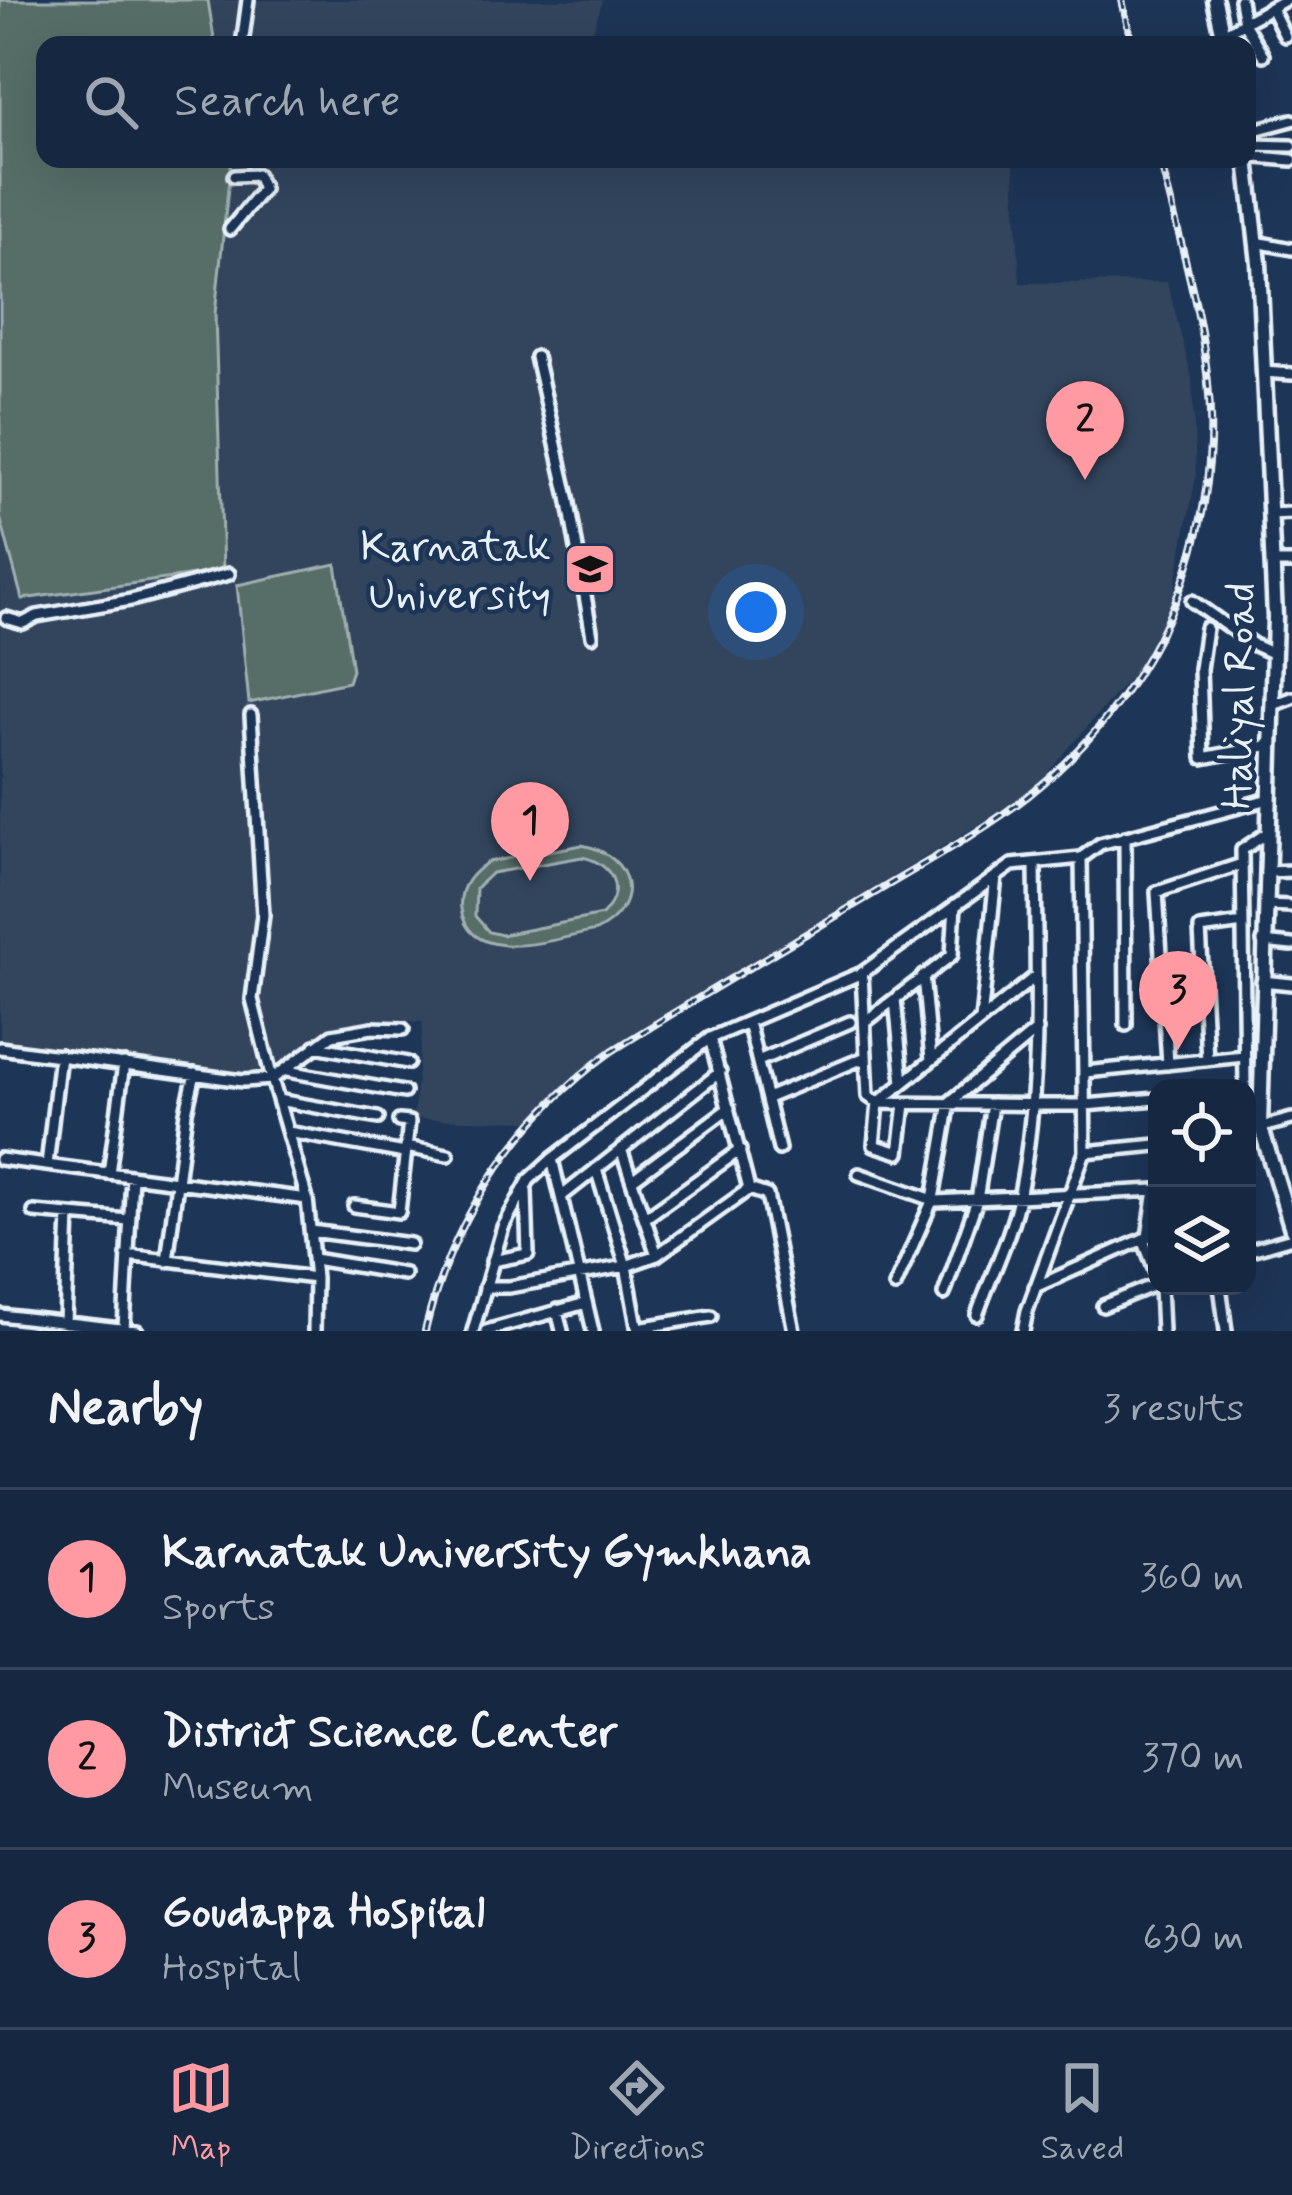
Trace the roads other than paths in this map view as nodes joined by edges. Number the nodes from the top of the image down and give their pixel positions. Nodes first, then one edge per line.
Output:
1 (248, 0) edge
2 (1240, 0) edge
3 (1286, 0) edge
4 (1220, 2) edge
5 (1270, 8) junction
6 (1244, 22) junction
7 (243, 36) edge
8 (1224, 36) edge
9 (1228, 36) edge
10 (1252, 36) edge
11 (1285, 37) dead end
12 (1256, 43) edge
13 (1263, 55) dead end
14 (1292, 120) edge
15 (1256, 129) edge
16 (1256, 145) edge
17 (1292, 146) edge
18 (1256, 158) edge
19 (1292, 160) edge
20 (1248, 168) edge
21 (234, 176) dead end
22 (230, 229) dead end
23 (1256, 242) junction
24 (1292, 249) edge
25 (536, 358) dead end
26 (1262, 372) junction
27 (1292, 374) edge
28 (1292, 513) edge
29 (1269, 514) junction
30 (1272, 563) junction
31 (1292, 563) edge
32 (229, 574) dead end
33 (1192, 601) dead end
34 (6, 618) dead end
35 (1206, 628) dead end
36 (592, 636) dead end
37 (1274, 654) junction
38 (1292, 698) edge
39 (1273, 705) junction
40 (250, 715) dead end
41 (1271, 745) junction
42 (1269, 799) junction
43 (1267, 833) junction
44 (1125, 837) junction
45 (1081, 858) junction
46 (1035, 862) junction
47 (1242, 864) junction
48 (1292, 871) edge
49 (1266, 872) junction
50 (996, 876) junction
51 (955, 905) junction
52 (1264, 905) junction
53 (1292, 906) edge
54 (1243, 923) junction
55 (1263, 942) junction
56 (1292, 945) edge
57 (862, 973) junction
58 (923, 976) junction
59 (1036, 976) junction
60 (1262, 981) junction
61 (1292, 984) edge
62 (895, 999) junction
63 (981, 1019) junction
64 (748, 1022) junction
65 (850, 1022) dead end
66 (865, 1022) junction
67 (1126, 1025) dead end
68 (404, 1030) dead end
69 (1036, 1030) junction
70 (710, 1039) junction
71 (315, 1046) junction
72 (0, 1048) edge
73 (60, 1055) junction
74 (369, 1056) junction
75 (1244, 1056) junction
76 (866, 1058) junction
77 (758, 1060) junction
78 (931, 1060) junction
79 (1207, 1060) junction
80 (409, 1063) dead end
81 (124, 1064) junction
82 (1168, 1064) junction
83 (286, 1071) junction
84 (720, 1072) junction
85 (1084, 1072) junction
86 (195, 1074) junction
87 (272, 1079) junction
88 (1245, 1079) edge
89 (903, 1083) junction
90 (371, 1085) junction
91 (404, 1091) dead end
92 (1256, 1091) edge
93 (767, 1098) junction
94 (278, 1100) junction
95 (1148, 1100) edge
96 (878, 1102) junction
97 (950, 1102) junction
98 (905, 1104) junction
99 (992, 1104) junction
100 (1034, 1105) junction
101 (1084, 1105) junction
102 (729, 1108) junction
103 (378, 1118) dead end
104 (1292, 1119) edge
105 (399, 1121) dead end
106 (1256, 1128) edge
107 (288, 1132) junction
108 (1256, 1134) edge
109 (1148, 1145) edge
110 (779, 1148) dead end
111 (621, 1149) junction
112 (405, 1150) junction
113 (740, 1150) junction
114 (1084, 1152) junction
115 (448, 1155) dead end
116 (0, 1159) edge
117 (552, 1159) junction
118 (47, 1165) junction
119 (596, 1169) junction
120 (110, 1173) junction
121 (859, 1174) dead end
122 (132, 1176) junction
123 (632, 1180) junction
124 (177, 1182) junction
125 (526, 1186) junction
126 (749, 1189) junction
127 (1148, 1191) edge
128 (562, 1196) junction
129 (1066, 1197) junction
130 (1019, 1198) junction
131 (308, 1199) junction
132 (933, 1199) junction
133 (977, 1200) junction
134 (353, 1206) dead end
135 (34, 1212) dead end
136 (69, 1215) junction
137 (645, 1218) junction
138 (129, 1220) junction
139 (311, 1231) junction
140 (1292, 1233) edge
141 (1148, 1237) edge
142 (410, 1244) dead end
143 (1256, 1247) edge
144 (127, 1255) junction
145 (657, 1255) junction
146 (314, 1258) junction
147 (492, 1261) junction
148 (167, 1262) junction
149 (626, 1266) junction
150 (579, 1272) junction
151 (404, 1274) dead end
152 (315, 1278) junction
153 (895, 1286) dead end
154 (1148, 1286) edge
155 (485, 1287) junction
156 (1035, 1287) junction
157 (944, 1294) dead end
158 (1160, 1295) edge
159 (1221, 1295) edge
160 (586, 1303) junction
161 (1103, 1306) dead end
162 (557, 1310) junction
163 (0, 1315) edge
164 (977, 1315) dead end
165 (711, 1316) dead end
166 (65, 1323) junction
167 (124, 1329) edge
168 (638, 1330) edge
169 (137, 1331) edge
170 (314, 1331) edge
171 (473, 1331) edge
172 (486, 1331) edge
173 (562, 1331) edge
174 (592, 1331) edge
175 (794, 1331) edge
176 (1023, 1331) edge
177 (1162, 1331) edge
178 (1226, 1331) edge

1 - 7 street
2 - 6 street
3 - 5 street
4 - 8 main road
5 - 6 street
5 - 11 street
6 - 9 street
6 - 10 street
12 - 13 street
14 - 15 street
16 - 17 street
18 - 19 street
20 - 23 main road, Haliyal Road
21 - 22 street
23 - 24 street
23 - 26 main road, Haliyal Road
25 - 36 street
26 - 27 street
26 - 29 main road, Haliyal Road
28 - 29 street
29 - 30 main road, Haliyal Road
30 - 31 street
30 - 37 main road, Haliyal Road
32 - 34 street
33 - 37 street
35 - 41 street
37 - 39 main road, Haliyal Road
38 - 39 street
39 - 41 main road, Haliyal Road
40 - 87 street
41 - 42 main road, Haliyal Road
42 - 43 main road, Haliyal Road
42 - 44 street
43 - 47 street
43 - 49 main road, Haliyal Road
44 - 45 street
44 - 67 street
45 - 46 street
45 - 85 street
46 - 50 street
46 - 59 street
47 - 54 street
47 - 82 street
48 - 49 street
49 - 52 main road, Haliyal Road
50 - 51 street
50 - 63 street
51 - 57 street
51 - 58 street
52 - 53 street
52 - 55 main road, Haliyal Road
54 - 75 street
54 - 79 street
55 - 56 street
55 - 60 main road, Haliyal Road
57 - 64 street
57 - 66 street
58 - 62 street
58 - 78 street
59 - 63 street
59 - 69 street
60 - 61 street
60 - 92 main road, Haliyal Road
62 - 66 street
62 - 89 street
63 - 78 street
64 - 70 street
64 - 77 street
65 - 77 street
66 - 76 street
68 - 71 street
69 - 97 street
69 - 100 street
70 - 84 street
70 - 117 street
71 - 74 street
71 - 83 street
72 - 73 street
73 - 81 street
73 - 118 street
74 - 80 street
74 - 90 street
75 - 79 street
75 - 88 street
76 - 93 street
76 - 96 street
77 - 93 street
78 - 89 street
79 - 82 street
81 - 86 street
81 - 120 street
82 - 85 street
83 - 87 street
83 - 90 street
84 - 102 street
84 - 111 street
85 - 101 street
86 - 87 street
86 - 124 street
87 - 94 street
89 - 96 street
90 - 91 street
93 - 110 street
94 - 103 street
94 - 107 street
95 - 101 street
96 - 98 street
96 - 98 street
97 - 98 street
97 - 99 street
97 - 132 street
99 - 100 street
99 - 133 street
100 - 101 street
100 - 130 street
101 - 114 street
102 - 113 street
102 - 123 street
104 - 106 street
105 - 112 street
107 - 112 street
107 - 131 street
108 - 140 main road, Haliyal Road
109 - 114 street
111 - 119 street
111 - 123 street
112 - 115 street
112 - 134 street
113 - 126 street
113 - 137 street
114 - 129 street
116 - 118 street
117 - 125 street
117 - 128 street
118 - 120 street
119 - 128 street
119 - 149 street
120 - 122 street
121 - 132 street
122 - 124 street
122 - 138 street
123 - 137 street
124 - 131 street
124 - 148 street
125 - 147 street
125 - 147 street
126 - 145 street
126 - 175 street
127 - 129 street
128 - 150 street
129 - 130 street
129 - 156 street
130 - 133 street
130 - 164 street
131 - 139 street
132 - 133 street
132 - 153 street
133 - 157 street
135 - 136 street
136 - 138 street
136 - 166 street
137 - 145 street
138 - 144 street
139 - 142 street
139 - 146 street
140 - 143 street
141 - 156 street
144 - 148 street
144 - 167 street
145 - 149 street
146 - 151 street
146 - 152 street
147 - 155 street
148 - 152 street
149 - 150 street
149 - 168 street
150 - 155 street
150 - 160 street
152 - 170 street
154 - 161 street
155 - 171 street
156 - 176 street
158 - 177 street
159 - 178 street
160 - 162 street
160 - 174 street
162 - 172 street
162 - 173 street
163 - 166 street
165 - 168 street
166 - 167 street
167 - 169 street

